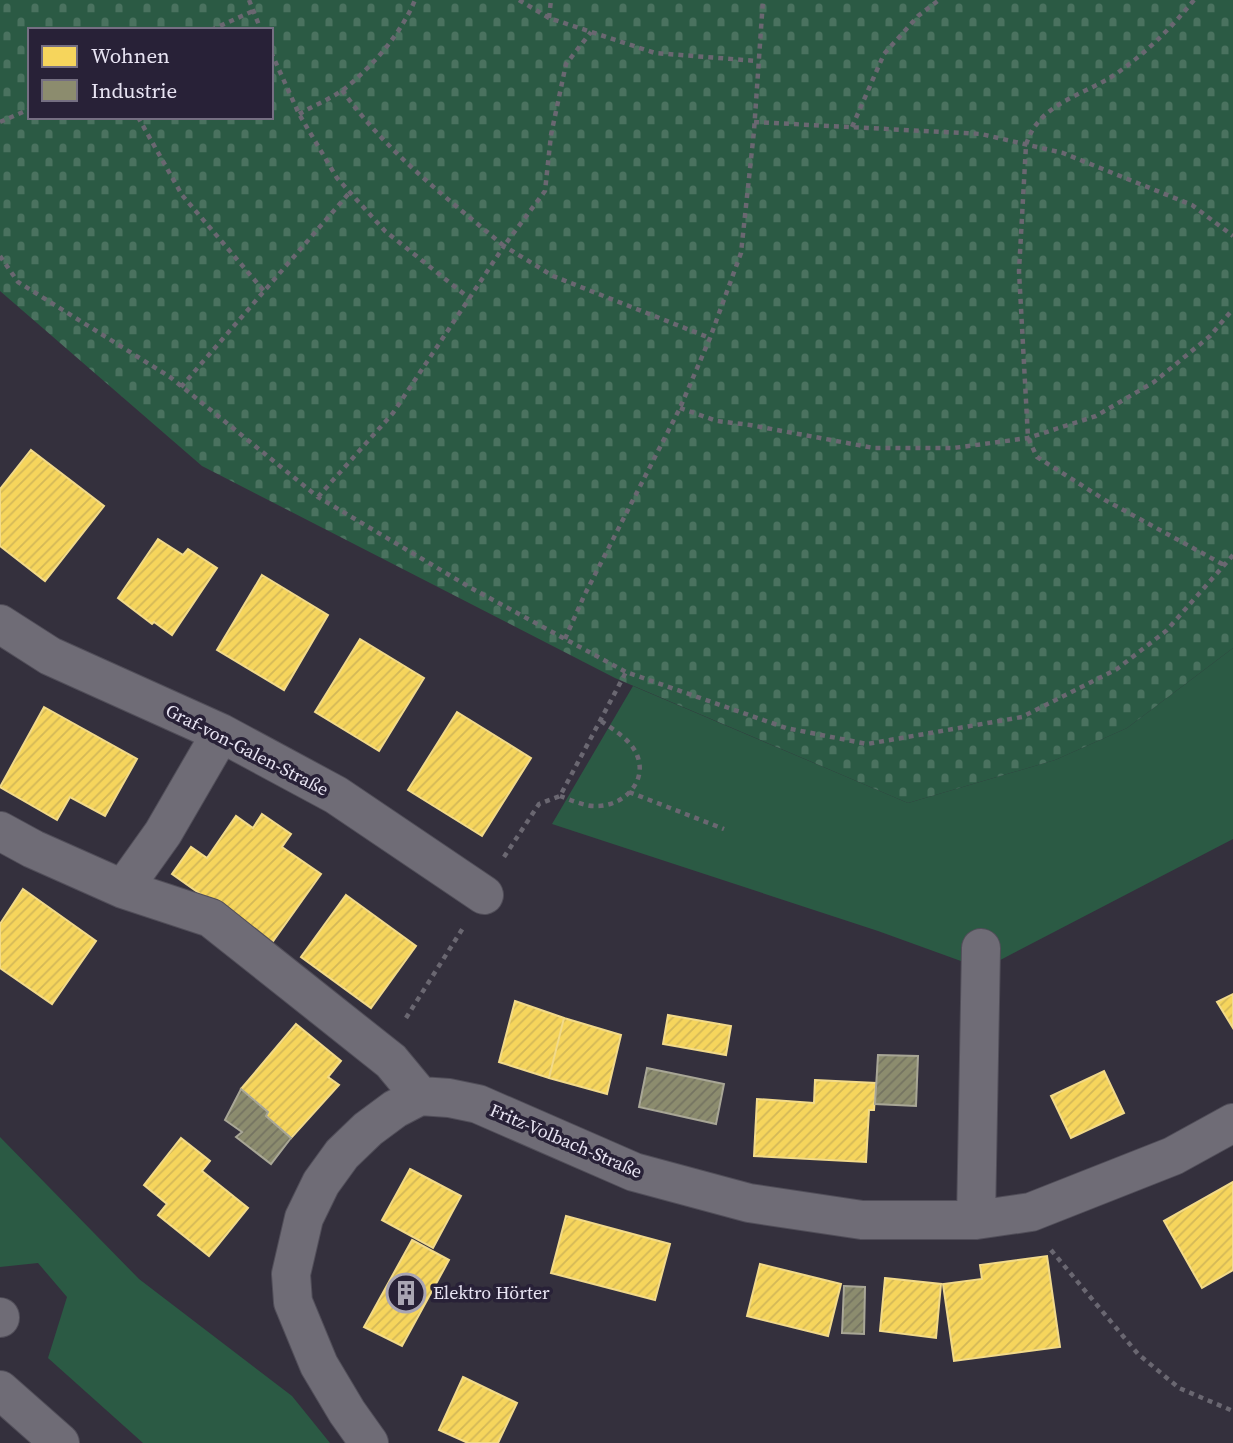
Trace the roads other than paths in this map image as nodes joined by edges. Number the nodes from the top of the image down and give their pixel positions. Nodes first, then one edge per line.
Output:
1 (0, 624) edge
2 (221, 733) junction
3 (0, 831) edge
4 (123, 889) junction
5 (484, 895) road end
6 (981, 948) dead end
7 (420, 1096) junction
8 (1233, 1123) edge
9 (975, 1220) junction
10 (0, 1390) edge
11 (60, 1443) edge
12 (369, 1443) edge

1 - 2 street, Graf-von-Galen-Straße
2 - 4 street
2 - 5 street, Graf-von-Galen-Straße
3 - 4 street
4 - 7 street
6 - 9 street
7 - 9 street, Fritz-Volbach-Straße
7 - 12 street
8 - 9 street, Fritz-Volbach-Straße
10 - 11 street

